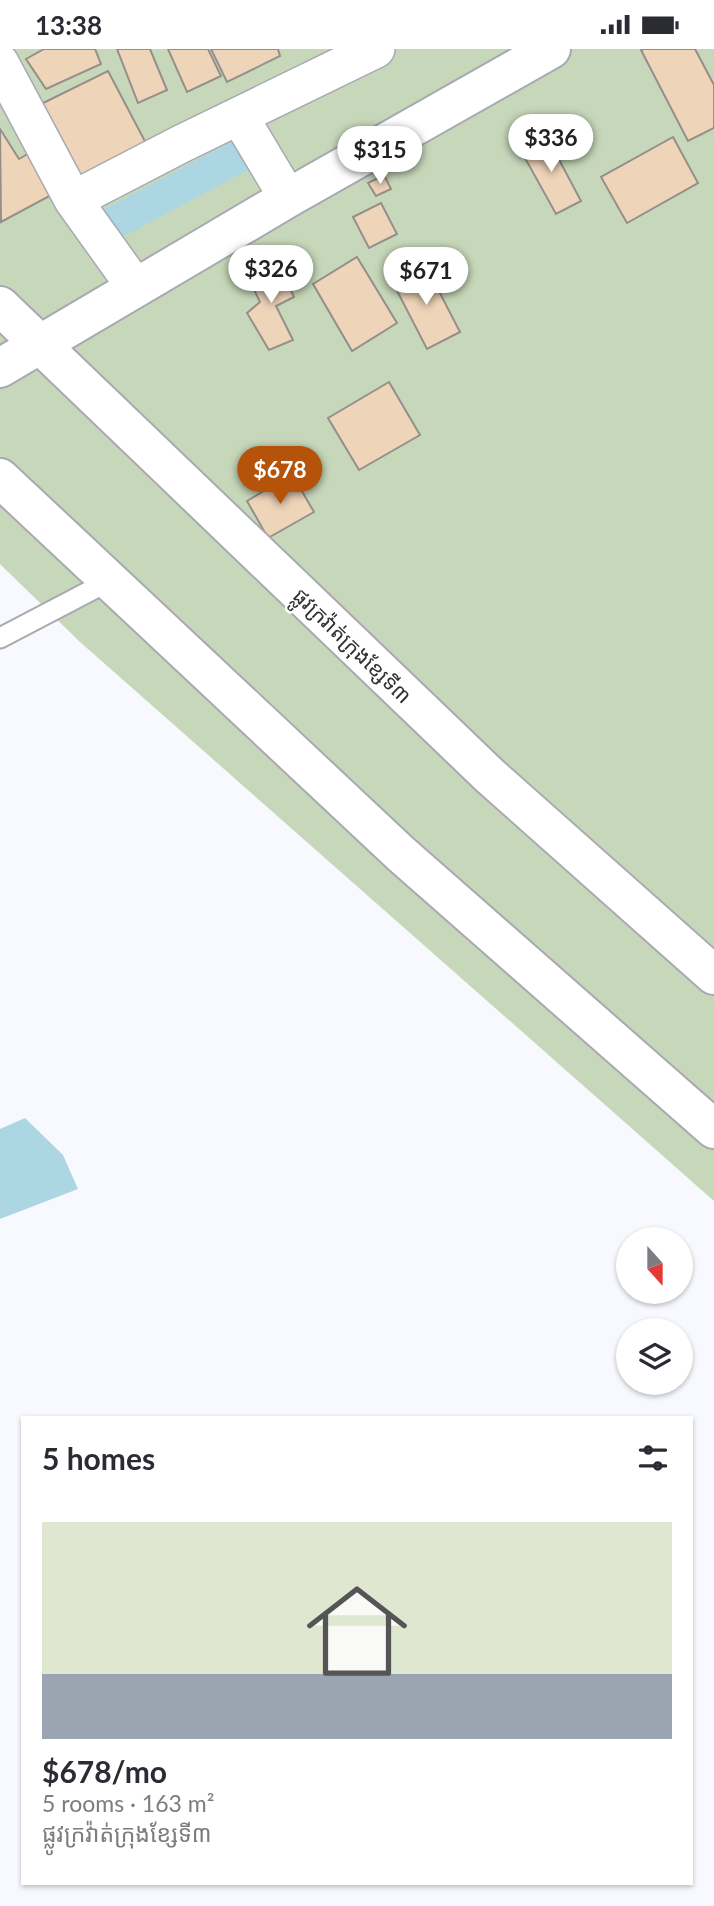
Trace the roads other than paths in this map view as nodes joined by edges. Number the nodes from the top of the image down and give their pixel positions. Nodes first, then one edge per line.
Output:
1 (376, 49) edge
2 (551, 49) edge
3 (507, 59) edge
4 (0, 63) edge
5 (239, 115) junction
6 (288, 198) junction
7 (73, 200) junction
8 (136, 288) junction
9 (0, 306) edge
10 (39, 345) junction
11 (0, 368) edge
12 (0, 478) edge
13 (109, 581) junction
14 (0, 638) edge
15 (714, 975) edge
16 (714, 1129) edge

1 - 5 street
2 - 3 main road
3 - 6 main road
4 - 7 street
5 - 6 street
5 - 7 street
6 - 8 main road
7 - 8 street
8 - 10 main road
9 - 10 main road, ផ្លូវក្រវ៉ាត់ក្រុងខ្សែទី៣
10 - 11 main road
10 - 15 main road, ផ្លូវក្រវ៉ាត់ក្រុងខ្សែទី៣
12 - 13 main road
13 - 14 lane
13 - 16 main road

